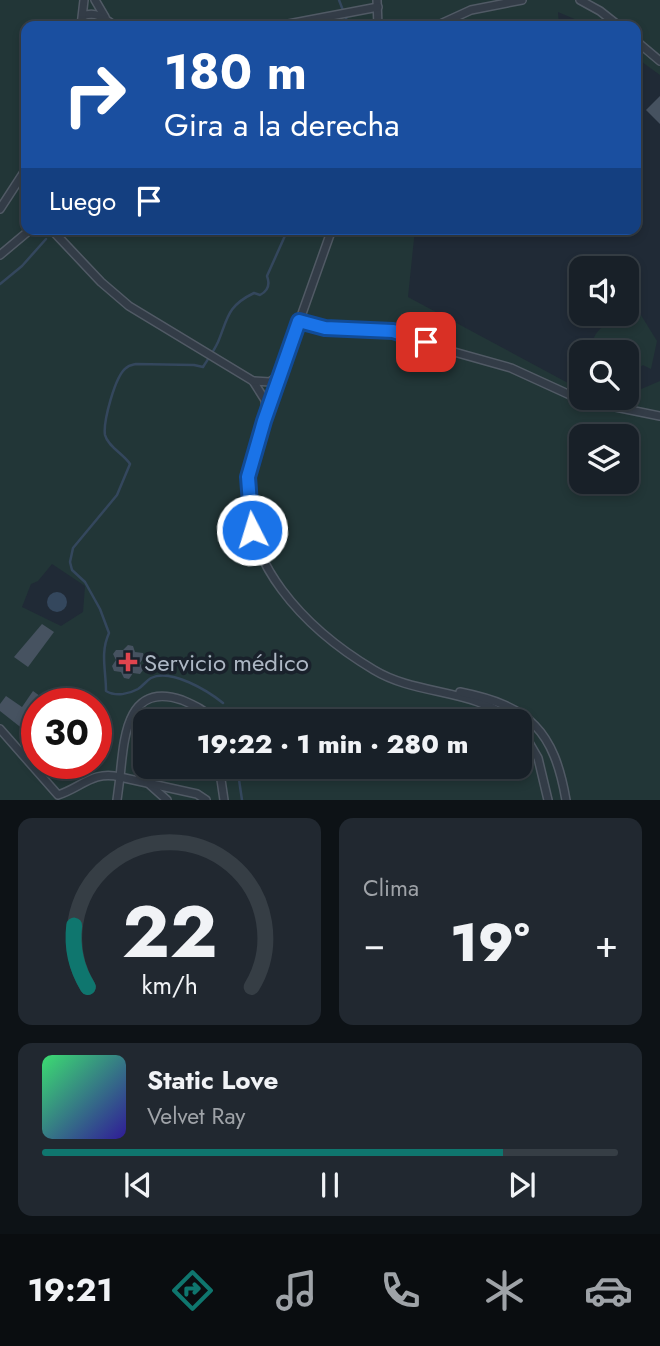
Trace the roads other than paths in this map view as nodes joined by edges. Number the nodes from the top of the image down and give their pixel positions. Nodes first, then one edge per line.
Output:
1 (84, 0) edge
2 (95, 0) edge
3 (522, 0) edge
4 (580, 0) edge
5 (378, 3) edge
6 (83, 16) junction
7 (107, 20) joint
8 (82, 21) edge
9 (303, 21) edge
10 (378, 21) edge
11 (447, 21) edge
12 (613, 21) edge
13 (641, 45) edge
14 (660, 61) edge
15 (21, 177) edge
16 (0, 209) edge
17 (24, 235) edge
18 (57, 235) edge
19 (330, 235) edge
20 (0, 254) edge
21 (299, 321) junction
22 (281, 371) junction
23 (255, 383) junction
24 (274, 390) junction
25 (267, 413) junction
26 (660, 416) edge
27 (432, 689) junction
28 (136, 709) edge
29 (201, 709) edge
30 (492, 709) edge
31 (133, 714) edge
32 (0, 729) edge
33 (532, 748) edge
34 (554, 752) junction
35 (538, 758) junction
36 (120, 777) junction
37 (221, 779) edge
38 (149, 784) junction
39 (56, 798) edge
40 (117, 800) edge
41 (167, 800) edge
42 (206, 800) edge
43 (224, 800) edge
44 (548, 800) edge
45 (566, 800) edge

1 - 6 street
2 - 7 street
3 - 11 street
4 - 12 street
5 - 9 street
5 - 10 street
6 - 7 street
6 - 8 street
13 - 14 street
15 - 16 street
17 - 20 street
18 - 23 street
19 - 21 street
21 - 22 street
21 - 26 street
22 - 23 street
22 - 24 street
23 - 24 street
23 - 25 street
24 - 25 street
25 - 27 street
27 - 30 street
27 - 34 street
28 - 29 street
31 - 36 street
32 - 39 street
33 - 35 street
34 - 35 street
34 - 45 street
35 - 44 street
36 - 38 street
36 - 39 street
36 - 40 street
37 - 43 street
38 - 41 street
38 - 42 street

